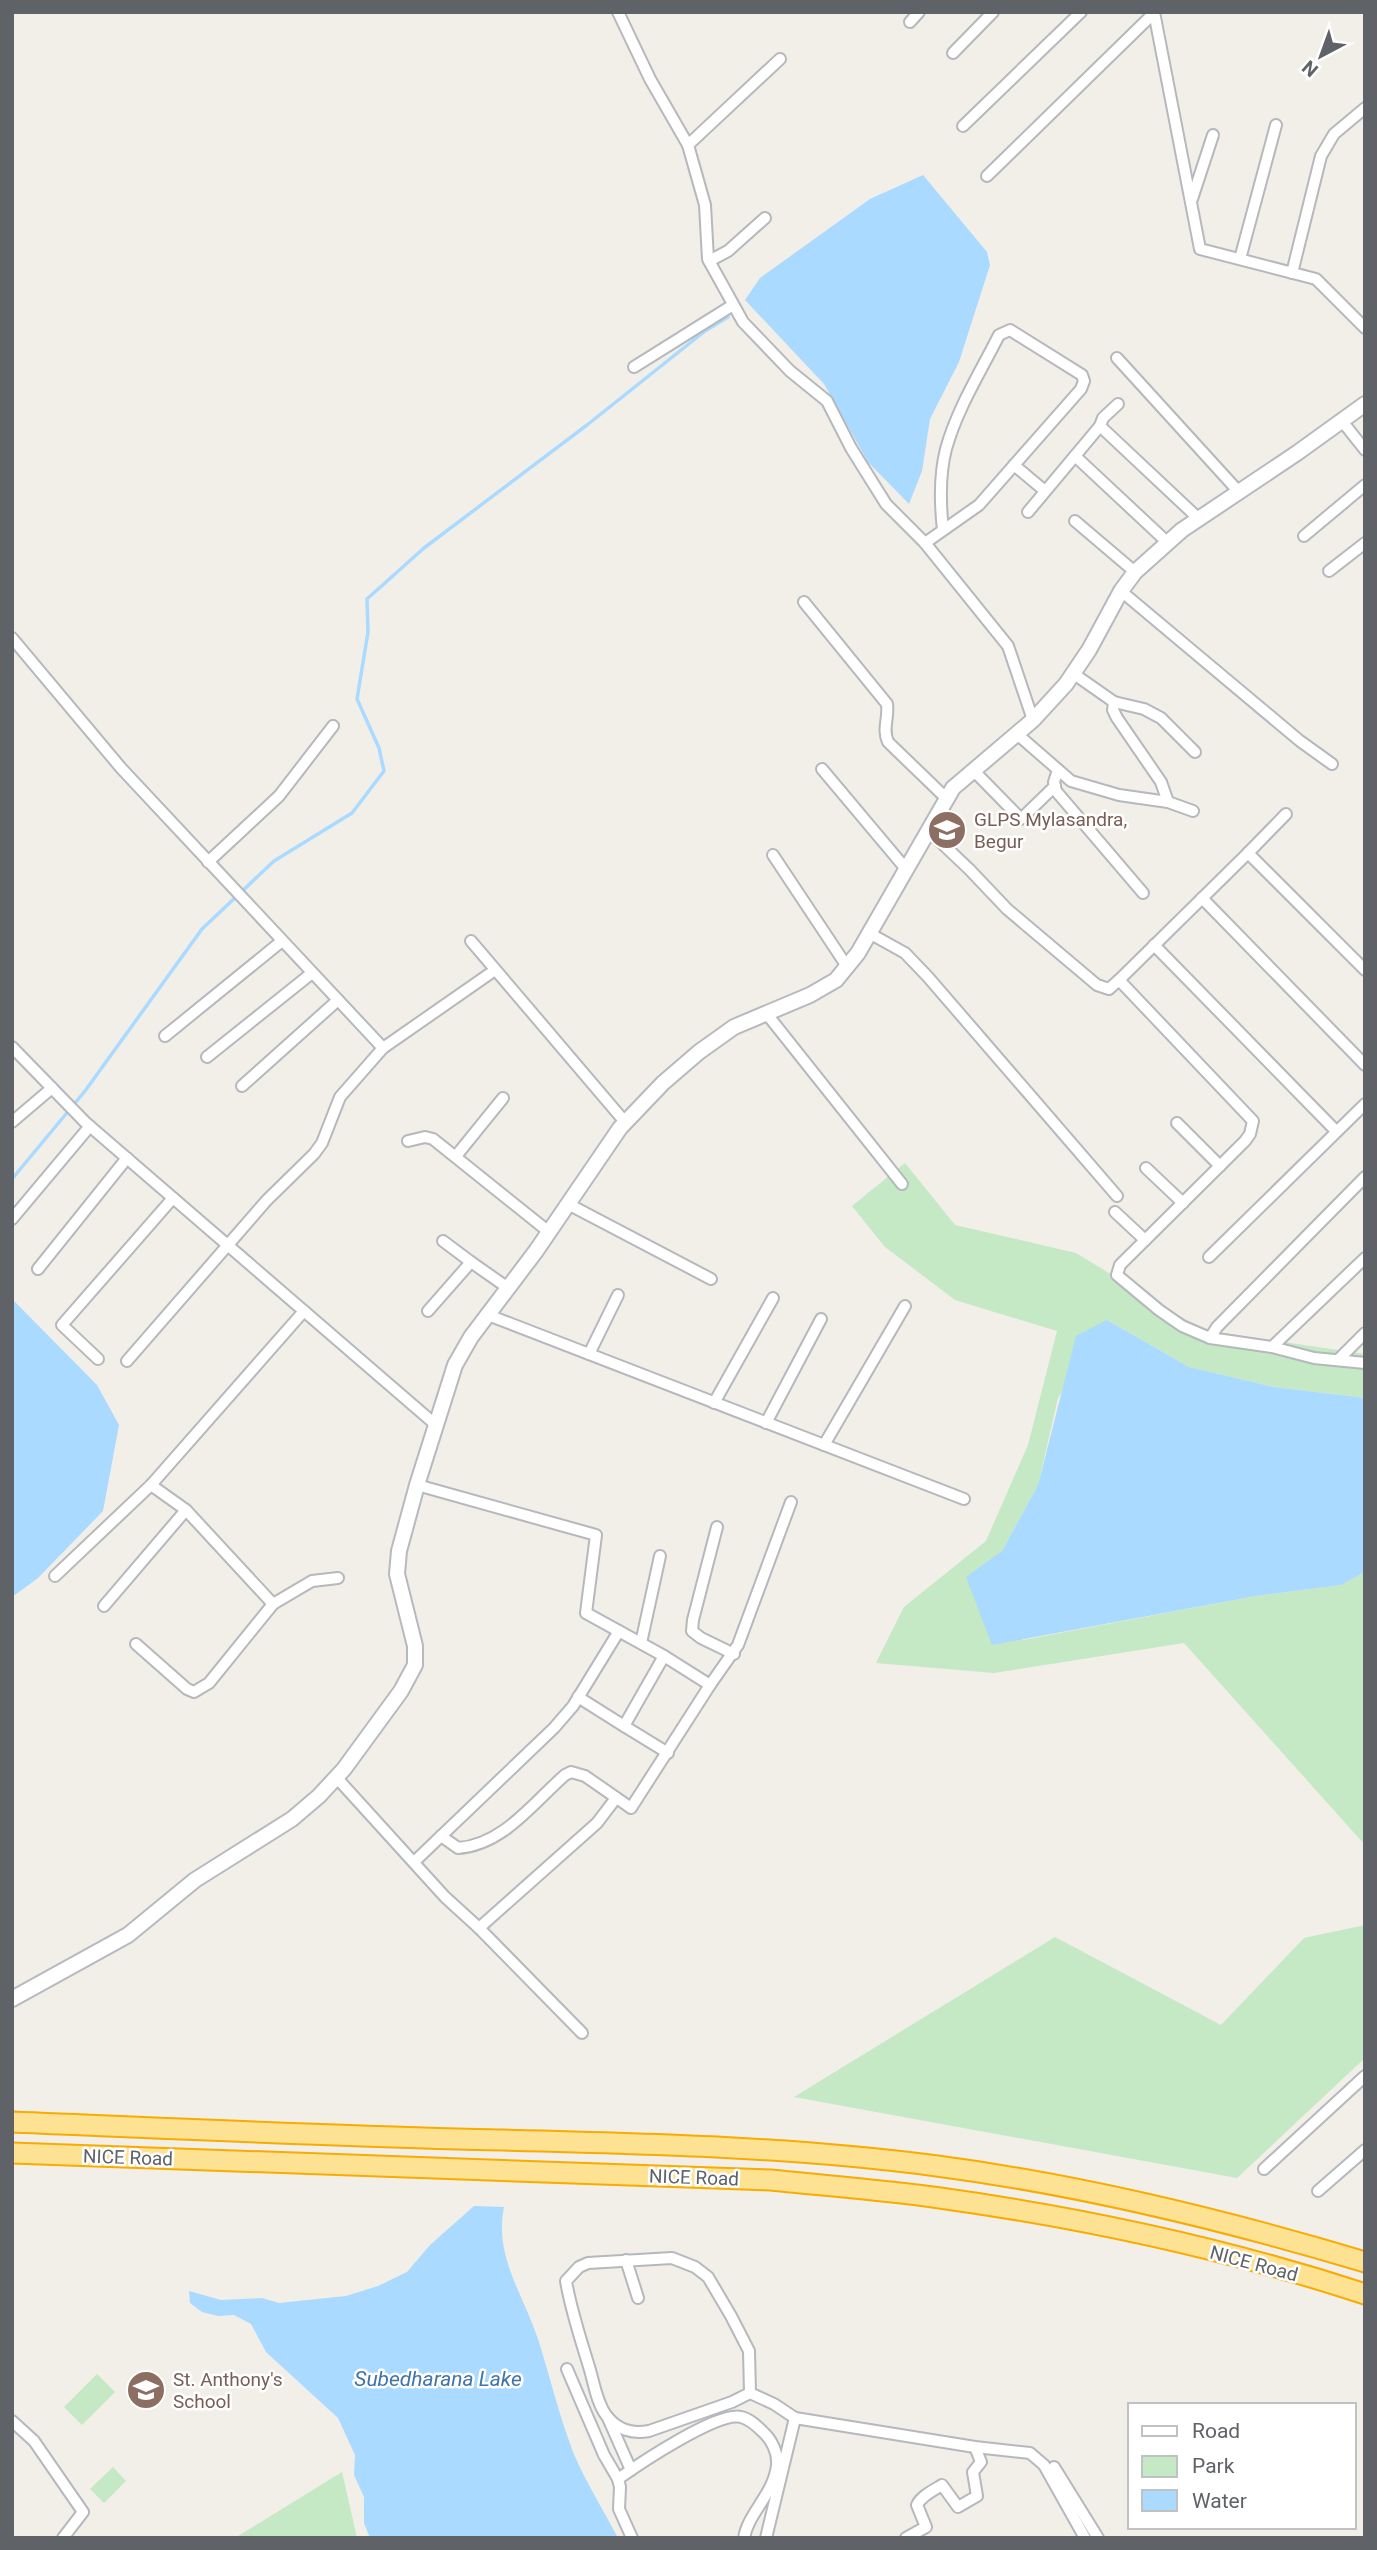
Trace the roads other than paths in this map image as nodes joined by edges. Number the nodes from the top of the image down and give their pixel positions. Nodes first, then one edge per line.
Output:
1 (618, 12) edge
2 (919, 12) edge
3 (993, 12) edge
4 (1081, 12) edge
5 (1154, 13) edge
6 (909, 22) dead end
7 (953, 53) dead end
8 (780, 59) dead end
9 (1365, 108) edge
10 (1276, 125) dead end
11 (963, 126) dead end
12 (1213, 135) dead end
13 (688, 145) junction
14 (987, 176) dead end
15 (1191, 201) junction
16 (765, 218) dead end
17 (1240, 259) junction
18 (709, 261) junction
19 (1292, 273) junction
20 (733, 304) junction
21 (1365, 328) edge
22 (1118, 358) dead end
23 (634, 367) dead end
24 (1118, 404) dead end
25 (1365, 404) edge
26 (1342, 421) junction
27 (1100, 426) junction
28 (1365, 450) edge
29 (1076, 456) junction
30 (1014, 465) junction
31 (1365, 485) edge
32 (1045, 491) junction
33 (1239, 492) junction
34 (1028, 512) dead end
35 (1199, 519) junction
36 (1075, 521) dead end
37 (943, 530) junction
38 (1304, 536) dead end
39 (1167, 542) junction
40 (925, 543) junction
41 (1365, 543) edge
42 (1329, 571) dead end
43 (1135, 572) junction
44 (1121, 591) junction
45 (804, 602) dead end
46 (12, 638) edge
47 (1074, 674) junction
48 (1114, 702) junction
49 (1033, 720) junction
50 (333, 726) dead end
51 (1017, 734) junction
52 (1195, 752) dead end
53 (1332, 764) dead end
54 (822, 769) dead end
55 (1058, 770) junction
56 (974, 771) junction
57 (1055, 786) junction
58 (947, 799) junction
59 (1168, 802) junction
60 (1193, 811) dead end
61 (1286, 814) dead end
62 (929, 831) junction
63 (1248, 853) junction
64 (773, 855) dead end
65 (208, 862) junction
66 (906, 869) junction
67 (1143, 892) dead end
68 (1202, 898) junction
69 (869, 933) junction
70 (282, 941) junction
71 (471, 941) dead end
72 (1154, 945) junction
73 (848, 968) junction
74 (495, 970) junction
75 (1365, 970) edge
76 (312, 973) junction
77 (1119, 980) junction
78 (338, 1000) junction
79 (766, 1013) junction
80 (165, 1036) dead end
81 (383, 1048) junction
82 (14, 1053) edge
83 (207, 1057) dead end
84 (1365, 1065) edge
85 (242, 1087) dead end
86 (52, 1088) junction
87 (503, 1098) dead end
88 (1365, 1104) edge
89 (12, 1122) edge
90 (625, 1122) junction
91 (1177, 1124) dead end
92 (90, 1126) junction
93 (1336, 1131) junction
94 (408, 1140) dead end
95 (456, 1156) junction
96 (127, 1158) junction
97 (1220, 1166) junction
98 (1146, 1168) dead end
99 (1365, 1177) edge
100 (902, 1184) dead end
101 (1117, 1196) dead end
102 (173, 1198) junction
103 (1183, 1203) junction
104 (568, 1204) junction
105 (1115, 1212) dead end
106 (12, 1219) edge
107 (549, 1232) junction
108 (1145, 1240) junction
109 (443, 1241) dead end
110 (228, 1245) junction
111 (1209, 1257) dead end
112 (1365, 1258) edge
113 (471, 1262) junction
114 (38, 1269) dead end
115 (711, 1279) dead end
116 (508, 1288) junction
117 (618, 1295) dead end
118 (773, 1298) dead end
119 (905, 1306) dead end
120 (304, 1311) junction
121 (428, 1311) dead end
122 (488, 1315) junction
123 (821, 1319) dead end
124 (1365, 1333) edge
125 (1210, 1338) junction
126 (1272, 1348) junction
127 (589, 1354) junction
128 (98, 1359) dead end
129 (1338, 1360) junction
130 (127, 1361) dead end
131 (1365, 1363) edge
132 (714, 1402) junction
133 (766, 1423) junction
134 (436, 1425) junction
135 (824, 1445) junction
136 (151, 1485) junction
137 (416, 1485) junction
138 (964, 1499) dead end
139 (791, 1502) dead end
140 (186, 1510) junction
141 (717, 1527) dead end
142 (660, 1556) dead end
143 (55, 1576) dead end
144 (338, 1578) dead end
145 (273, 1604) junction
146 (104, 1605) dead end
147 (619, 1631) junction
148 (642, 1643) junction
149 (136, 1644) dead end
150 (734, 1654) junction
151 (664, 1656) junction
152 (710, 1685) junction
153 (578, 1697) junction
154 (624, 1726) junction
155 (668, 1753) junction
156 (337, 1777) junction
157 (615, 1798) junction
158 (441, 1836) junction
159 (414, 1862) junction
160 (479, 1928) junction
161 (12, 1999) edge
162 (582, 2033) dead end
163 (1365, 2076) edge
164 (12, 2122) edge
165 (1365, 2150) edge
166 (12, 2152) edge
167 (1264, 2169) dead end
168 (1318, 2191) dead end
169 (626, 2260) junction
170 (1365, 2262) edge
171 (1365, 2294) edge
172 (638, 2298) dead end
173 (568, 2368) dead end
174 (750, 2393) junction
175 (607, 2416) junction
176 (795, 2418) junction
177 (12, 2421) edge
178 (975, 2448) junction
179 (1054, 2467) dead end
180 (631, 2470) junction
181 (618, 2479) junction
182 (768, 2537) edge
183 (63, 2538) edge
184 (632, 2538) edge
185 (744, 2538) edge
186 (906, 2538) edge
187 (1085, 2538) edge
188 (1098, 2538) edge

1 - 13 street
2 - 6 street
3 - 7 street
4 - 11 street
5 - 14 street
5 - 15 street
8 - 13 street
9 - 19 street
10 - 17 street
12 - 15 street
13 - 18 street
15 - 17 street
16 - 18 street
17 - 19 street
18 - 20 street
19 - 21 street
20 - 23 street
20 - 40 street
22 - 33 street
24 - 27 street
25 - 26 street
26 - 28 street
26 - 33 street
27 - 29 street
27 - 35 street
29 - 32 street
29 - 39 street
30 - 32 street
30 - 37 street
30 - 37 street
31 - 38 street
32 - 34 street
33 - 35 street
35 - 39 street
36 - 43 street
37 - 40 street
39 - 43 street
40 - 49 street
41 - 42 street
43 - 44 street
44 - 47 street
44 - 53 street
45 - 58 street
46 - 65 street
47 - 48 street
47 - 49 street
48 - 52 street
48 - 59 street
49 - 51 street
50 - 65 street
51 - 55 street
51 - 56 street
54 - 66 street
55 - 57 street
55 - 59 street
56 - 57 street
56 - 58 street
57 - 67 street
58 - 62 street
59 - 60 street
61 - 63 street
62 - 66 street
62 - 77 street
63 - 68 street
63 - 75 street
64 - 73 street
65 - 70 street
66 - 69 street
68 - 72 street
68 - 84 street
69 - 73 street
69 - 101 street
70 - 76 street
70 - 80 street
71 - 74 street
72 - 77 street
72 - 93 street
73 - 79 street
74 - 81 street
74 - 90 street
76 - 78 street
76 - 83 street
77 - 97 street
78 - 81 street
78 - 85 street
79 - 90 street
79 - 100 street
81 - 110 street
82 - 86 street
86 - 89 street
86 - 92 street
87 - 95 street
88 - 93 street
90 - 104 street
91 - 97 street
92 - 96 street
92 - 106 street
93 - 111 street
94 - 95 street
95 - 107 street
96 - 102 street
96 - 114 street
97 - 103 street
98 - 103 street
99 - 125 street
102 - 110 street
102 - 128 street
103 - 108 street
104 - 107 street
104 - 115 street
105 - 108 street
107 - 116 street
108 - 125 street
109 - 113 street
110 - 120 street
110 - 130 street
112 - 126 street
113 - 116 street
113 - 121 street
116 - 122 street
117 - 127 street
118 - 132 street
119 - 135 street
120 - 134 street
120 - 136 street
122 - 127 street
122 - 134 street
123 - 133 street
124 - 129 street
125 - 126 street
126 - 129 street
127 - 132 street
129 - 131 street
132 - 133 street
133 - 135 street
134 - 137 street
135 - 138 street
136 - 140 street
136 - 143 street
137 - 147 street
137 - 156 street
139 - 150 street
140 - 145 street
140 - 146 street
141 - 150 street
142 - 148 street
144 - 145 street
145 - 149 street
147 - 148 street
147 - 153 street
148 - 151 street
150 - 152 street
151 - 152 street
151 - 154 street
152 - 155 street
153 - 154 street
153 - 158 street
154 - 155 street
155 - 157 street
156 - 159 street
156 - 161 street
157 - 158 street
157 - 160 street
158 - 159 street
159 - 160 street
160 - 162 street
163 - 167 street
164 - 170 highway, NICE Road
165 - 168 street
166 - 171 highway, NICE Road
169 - 172 street
169 - 174 street
169 - 175 street
173 - 181 street
174 - 175 street
174 - 176 street
175 - 180 street
176 - 178 street
176 - 182 street
177 - 183 street
178 - 186 street
178 - 187 street
179 - 188 street
180 - 181 street
180 - 185 street
181 - 184 street

